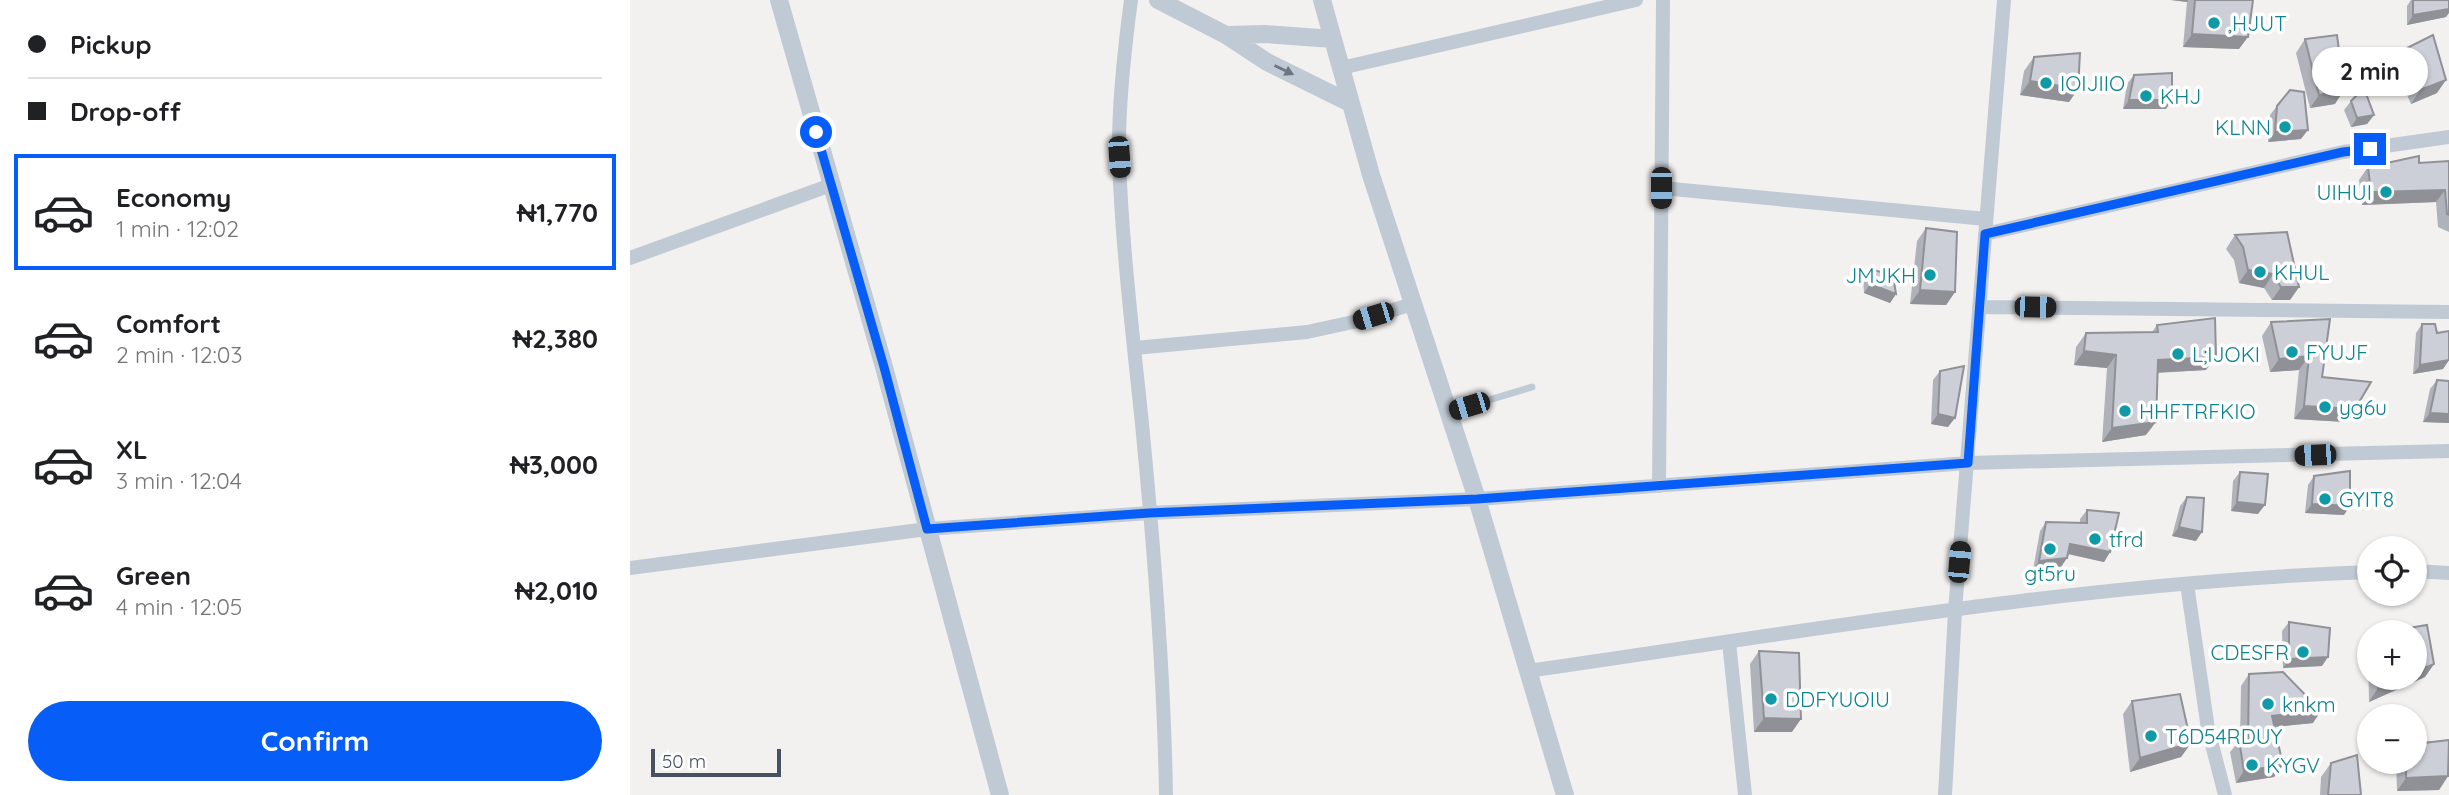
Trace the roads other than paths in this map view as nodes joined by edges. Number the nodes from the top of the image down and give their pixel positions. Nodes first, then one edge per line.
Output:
1 (779, 0) edge
2 (1131, 0) edge
3 (1158, 0) edge
4 (1322, 0) edge
5 (1636, 0) edge
6 (1663, 0) edge
7 (2004, 0) edge
8 (1226, 35) junction
9 (1334, 39) junction
10 (1341, 68) junction
11 (1350, 103) junction
12 (2449, 137) edge
13 (831, 185) junction
14 (1661, 188) junction
15 (1986, 226) junction
16 (630, 258) edge
17 (1413, 304) junction
18 (1979, 307) junction
19 (2449, 312) edge
20 (1135, 348) junction
21 (1532, 387) dead end
22 (1449, 413) junction
23 (2449, 452) edge
24 (1968, 463) junction
25 (1659, 486) junction
26 (1477, 499) junction
27 (1149, 513) junction
28 (927, 529) junction
29 (630, 568) edge
30 (2427, 572) edge
31 (2357, 573) edge
32 (2449, 573) edge
33 (2187, 583) junction
34 (1955, 611) junction
35 (1729, 642) junction
36 (1528, 671) junction
37 (1000, 795) edge
38 (1166, 795) edge
39 (1566, 795) edge
40 (1745, 795) edge
41 (1945, 795) edge
42 (2225, 795) edge

1 - 13 street
2 - 20 street
3 - 8 street
4 - 9 street
5 - 10 street
6 - 14 street
7 - 15 street
8 - 9 street
8 -> 11 street
9 - 10 street
10 - 11 street
11 - 17 street
12 - 15 street
13 - 16 street
13 - 28 street
14 - 15 street
14 - 25 street
15 - 18 street
17 - 20 street
17 - 22 street
18 - 19 street
18 - 24 street
20 - 27 street
21 - 22 lane
22 - 26 street
23 - 24 street
24 - 25 street
24 - 34 street
25 - 26 street
26 - 27 street
26 - 36 street
27 - 28 street
27 - 38 street
28 - 29 street
28 - 37 street
30 - 32 street
31 - 33 street
33 - 34 street
33 - 42 street
34 - 35 street
34 - 41 street
35 - 36 street
35 - 40 street
36 - 39 street

